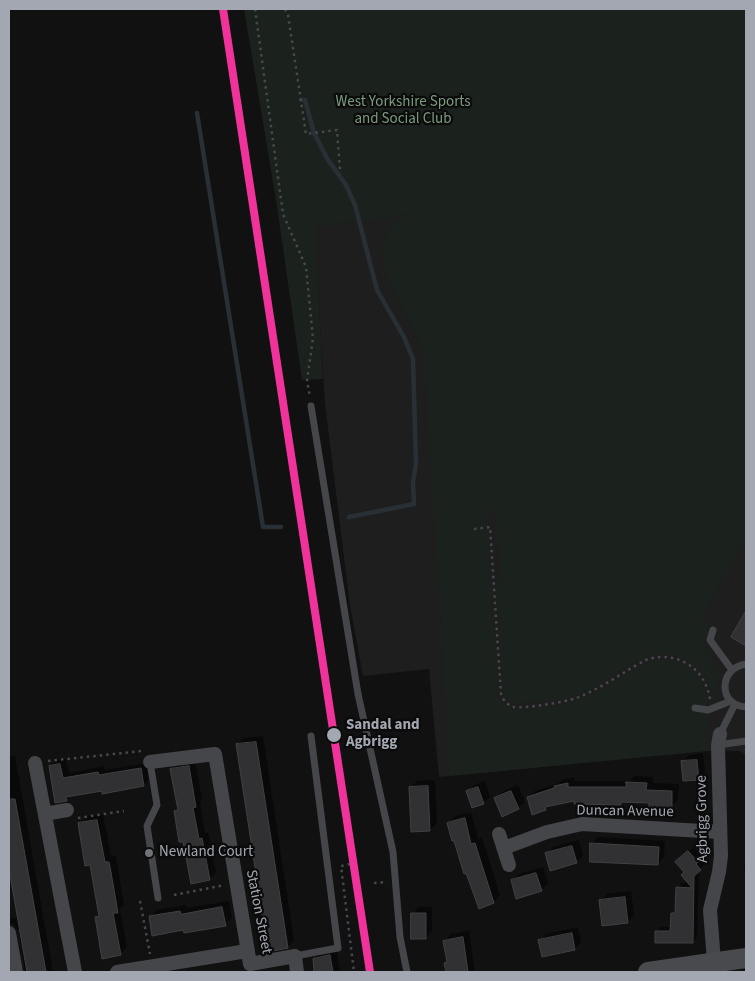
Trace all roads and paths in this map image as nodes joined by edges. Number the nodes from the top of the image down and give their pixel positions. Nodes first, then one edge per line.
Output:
1 (255, 9) edge
2 (285, 9) edge
3 (340, 170) dead end
4 (311, 406) joint
5 (474, 529) dead end
6 (714, 630) dead end
7 (746, 664) edge
8 (732, 670) junction
9 (733, 702) junction
10 (746, 707) edge
11 (695, 708) dead end
12 (712, 708) junction
13 (311, 736) dead end
14 (719, 739) junction
15 (746, 741) edge
16 (150, 762) junction
17 (35, 763) joint
18 (67, 810) joint
19 (124, 811) dead end
20 (45, 814) junction
21 (720, 832) junction
22 (499, 834) dead end
23 (504, 848) junction
24 (350, 864) dead end
25 (509, 865) dead end
26 (236, 883) junction
27 (174, 895) dead end
28 (158, 898) dead end
29 (140, 901) dead end
30 (9, 933) edge
31 (247, 951) junction
32 (295, 956) junction
33 (746, 958) edge
34 (714, 962) junction
35 (152, 966) junction
36 (16, 972) edge
37 (75, 972) edge
38 (117, 972) edge
39 (297, 972) edge
40 (354, 972) edge
41 (407, 972) edge
42 (648, 972) edge

1 - 4 path
2 - 3 path
4 - 41 lane
5 - 12 path
6 - 8 lane
7 - 8 lane
8 - 9 lane
9 - 10 lane
9 - 12 lane
9 - 14 lane
11 - 12 lane
13 - 32 lane
14 - 15 lane
14 - 21 street, Agbrigg Grove
16 - 17 path
16 - 26 street, Station Street
16 - 28 lane
17 - 20 street
18 - 19 path
18 - 20 street
20 - 37 street
21 - 23 street, Duncan Avenue
21 - 34 street, Agbrigg Grove
22 - 23 street
23 - 25 street
24 - 40 path
26 - 27 path
26 - 31 street, Station Street
29 - 35 path
30 - 36 street
31 - 32 street, Station Street
31 - 35 street
32 - 39 street, Station Street
33 - 34 main road
34 - 42 main road
35 - 38 street

